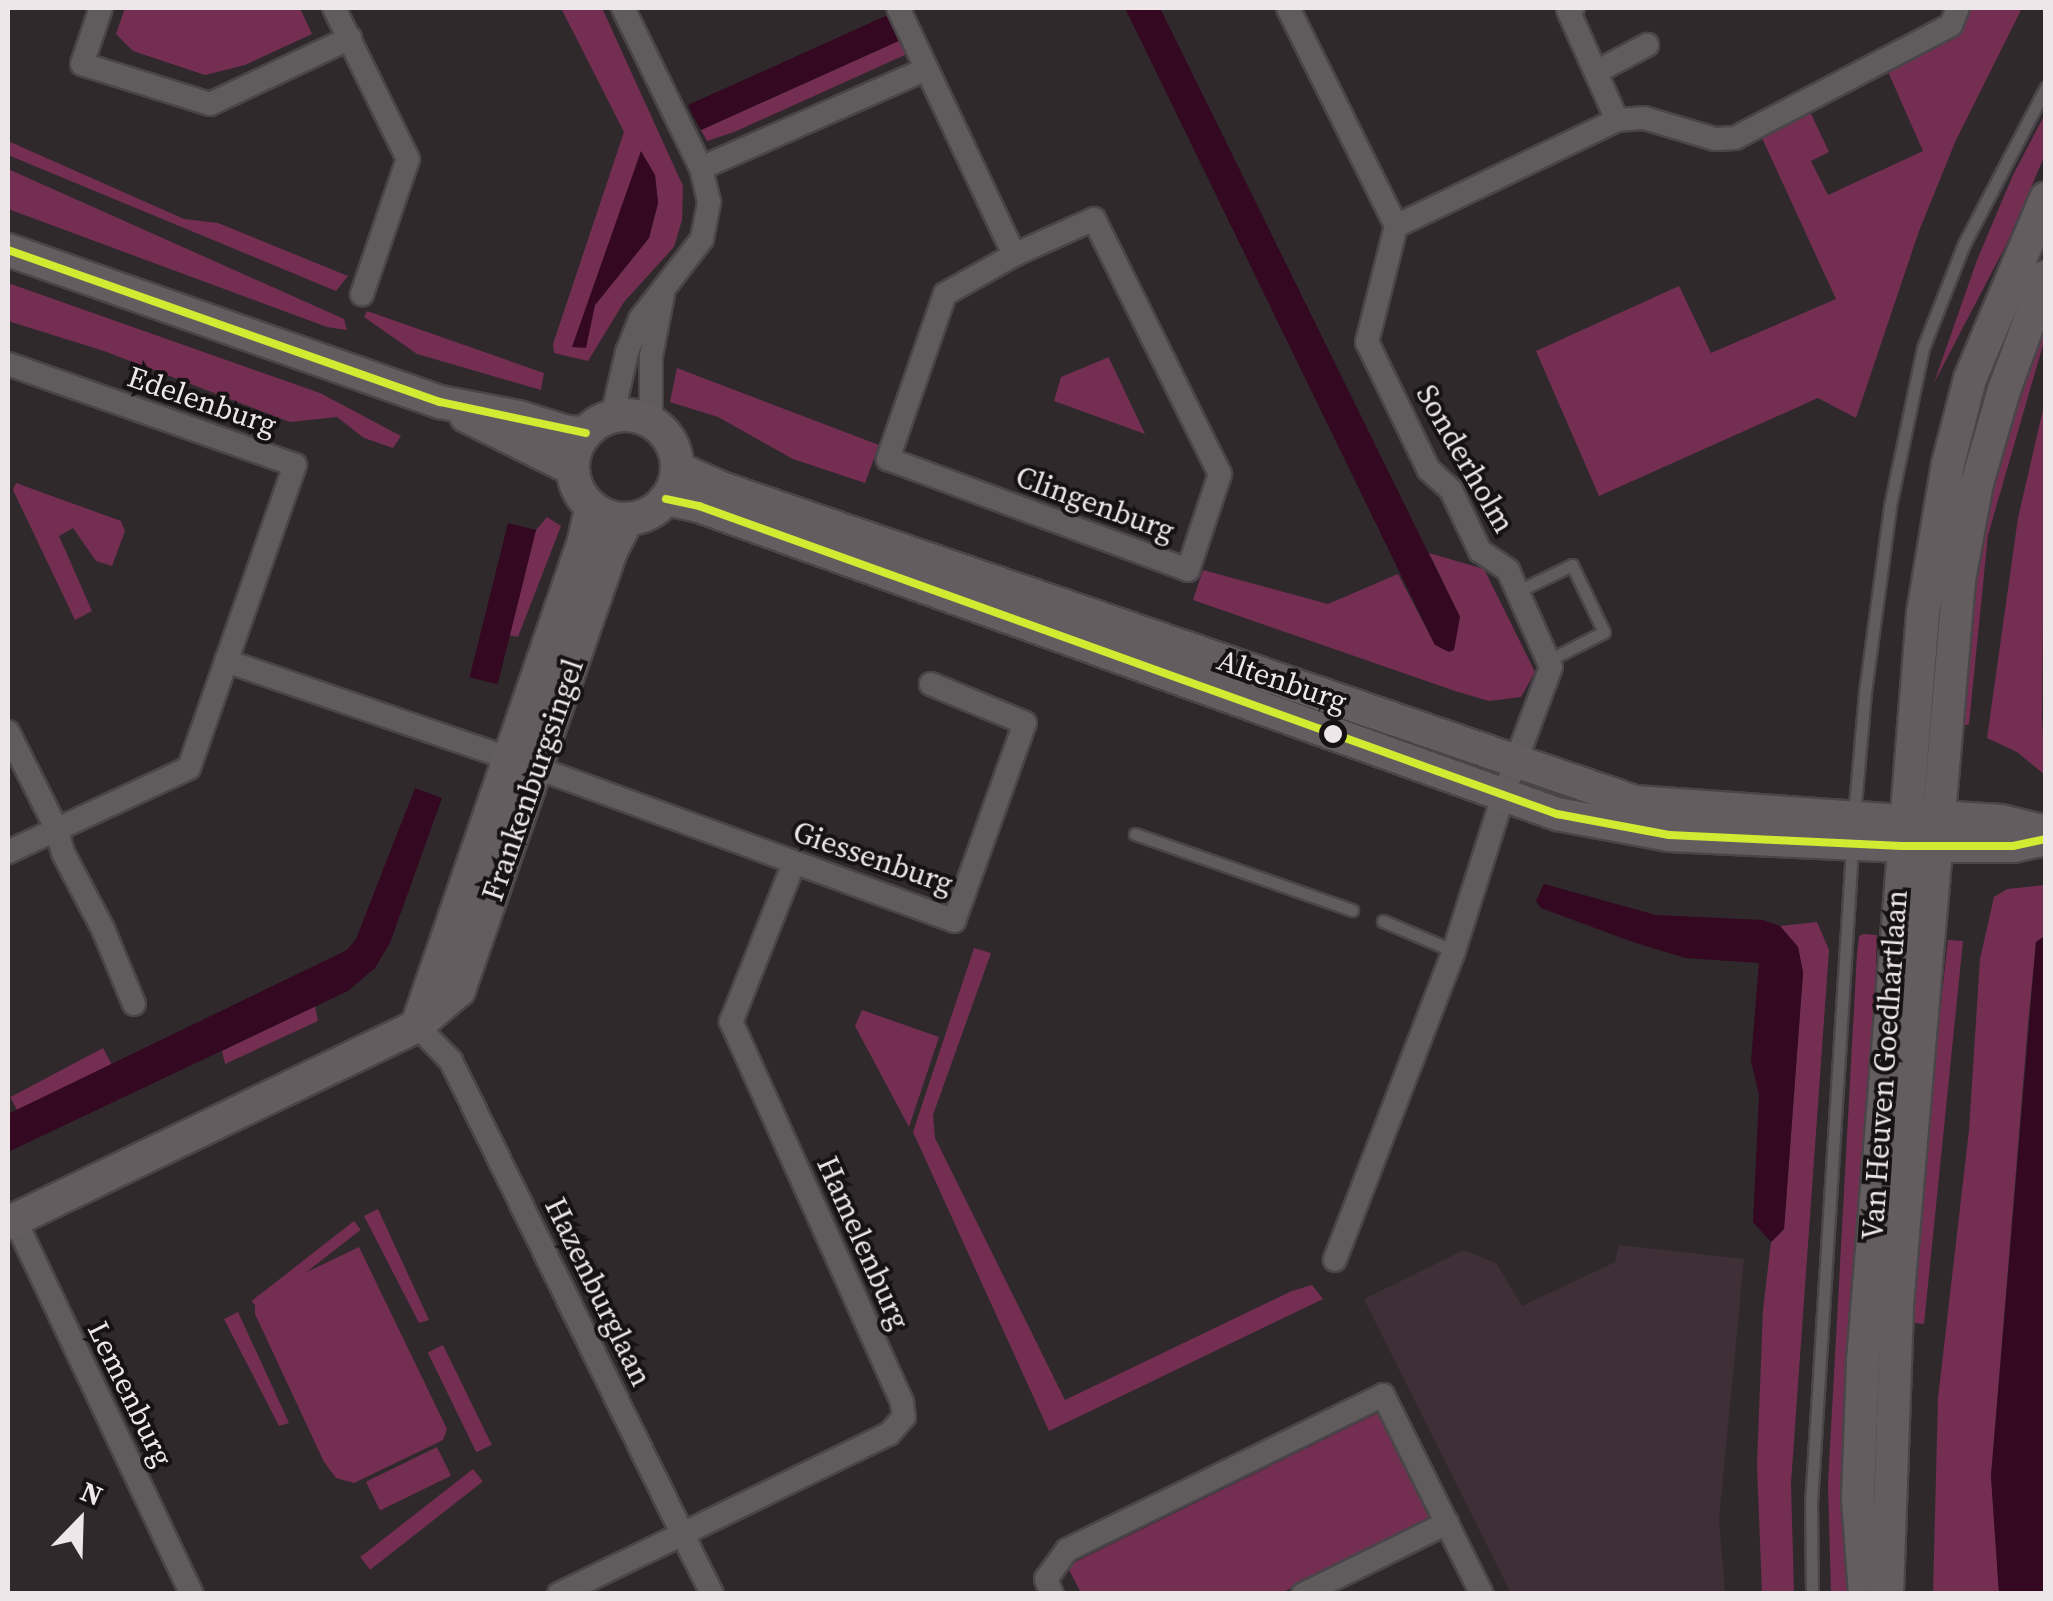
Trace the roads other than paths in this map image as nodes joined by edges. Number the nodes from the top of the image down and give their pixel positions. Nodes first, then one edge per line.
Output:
1 (101, 8) edge
2 (334, 8) edge
3 (623, 8) edge
4 (898, 8) edge
5 (1288, 8) edge
6 (1573, 8) edge
7 (1958, 8) edge
8 (350, 38) junction
9 (1647, 45) dead end
10 (926, 69) junction
11 (1596, 72) junction
12 (2046, 86) edge
13 (1617, 120) junction
14 (701, 168) junction
15 (2046, 198) edge
16 (1396, 226) junction
17 (8, 250) edge
18 (1014, 255) junction
19 (2046, 276) edge
20 (665, 286) junction
21 (362, 294) dead end
22 (8, 364) edge
23 (440, 402) junction
24 (651, 422) junction
25 (599, 424) junction
26 (573, 470) junction
27 (671, 483) junction
28 (591, 507) junction
29 (627, 518) junction
30 (1518, 592) junction
31 (1549, 660) junction
32 (226, 661) junction
33 (931, 684) dead end
34 (8, 732) edge
35 (506, 758) junction
36 (1516, 762) junction
37 (538, 768) junction
38 (1504, 793) junction
39 (56, 828) junction
40 (1938, 830) junction
41 (1853, 831) junction
42 (1903, 833) junction
43 (1135, 834) dead end
44 (2046, 835) edge
45 (8, 852) edge
46 (794, 862) junction
47 (1352, 910) dead end
48 (1384, 921) dead end
49 (1454, 951) junction
50 (134, 1004) dead end
51 (417, 1026) junction
52 (11, 1222) edge
53 (1335, 1260) dead end
54 (1447, 1523) junction
55 (682, 1532) junction
56 (192, 1594) edge
57 (559, 1594) edge
58 (712, 1594) edge
59 (1052, 1594) edge
60 (1303, 1594) edge
61 (1482, 1594) edge
62 (1812, 1594) edge
63 (1865, 1594) edge
64 (1887, 1594) edge

1 - 8 street
2 - 8 street
3 - 14 street
4 - 10 street
5 - 16 street
6 - 11 street
7 - 13 street
8 - 21 street
9 - 11 street
10 - 14 street
10 - 18 street
11 - 13 street
12 - 41 lane
13 - 16 street
14 - 20 street
15 - 42 main road, Van Heuven Goedhartlaan
16 - 30 street, Sonderholm
17 - 23 main road
18 - 18 street, Clingenburg
19 - 40 main road, Van Heuven Goedhartlaan
20 - 24 street
20 - 25 street
22 - 32 street, Edelenburg
23 - 25 main road
23 - 26 main road
24 - 25 main road
24 - 27 main road
25 - 26 main road
26 - 28 main road
27 - 29 main road
27 - 36 main road, Altenburg
27 - 38 main road, Altenburg
28 - 29 main road
28 - 35 main road, Frankenburgsingel
29 - 37 main road, Frankenburgsingel
30 - 31 street, Sonderholm
30 - 31 lane
31 - 36 street
32 - 35 street
32 - 39 street, Edelenburg
33 - 46 street, Giessenburg
34 - 39 street
35 - 37 street, Giessenburg
35 - 51 main road, Frankenburgsingel
36 - 38 street
36 - 41 main road, Altenburg
37 - 46 street, Giessenburg
37 - 51 main road, Frankenburgsingel
38 - 41 main road, Altenburg
38 - 49 street
39 - 45 street, Edelenburg
39 - 50 street
40 - 42 main road, Altenburg
40 - 44 main road, Altenburg
40 - 64 main road, Van Heuven Goedhartlaan
41 - 42 main road, Altenburg
41 - 62 lane
42 - 63 main road, Van Heuven Goedhartlaan
43 - 47 lane
46 - 55 street, Hamelenburg
48 - 49 lane
49 - 53 street
51 - 52 main road, Frankenburgsingel
51 - 55 street, Hazenburglaan
52 - 56 street, Lemenburg
54 - 59 street
54 - 60 street
54 - 61 street
55 - 57 street
55 - 58 street, Hazenburglaan

